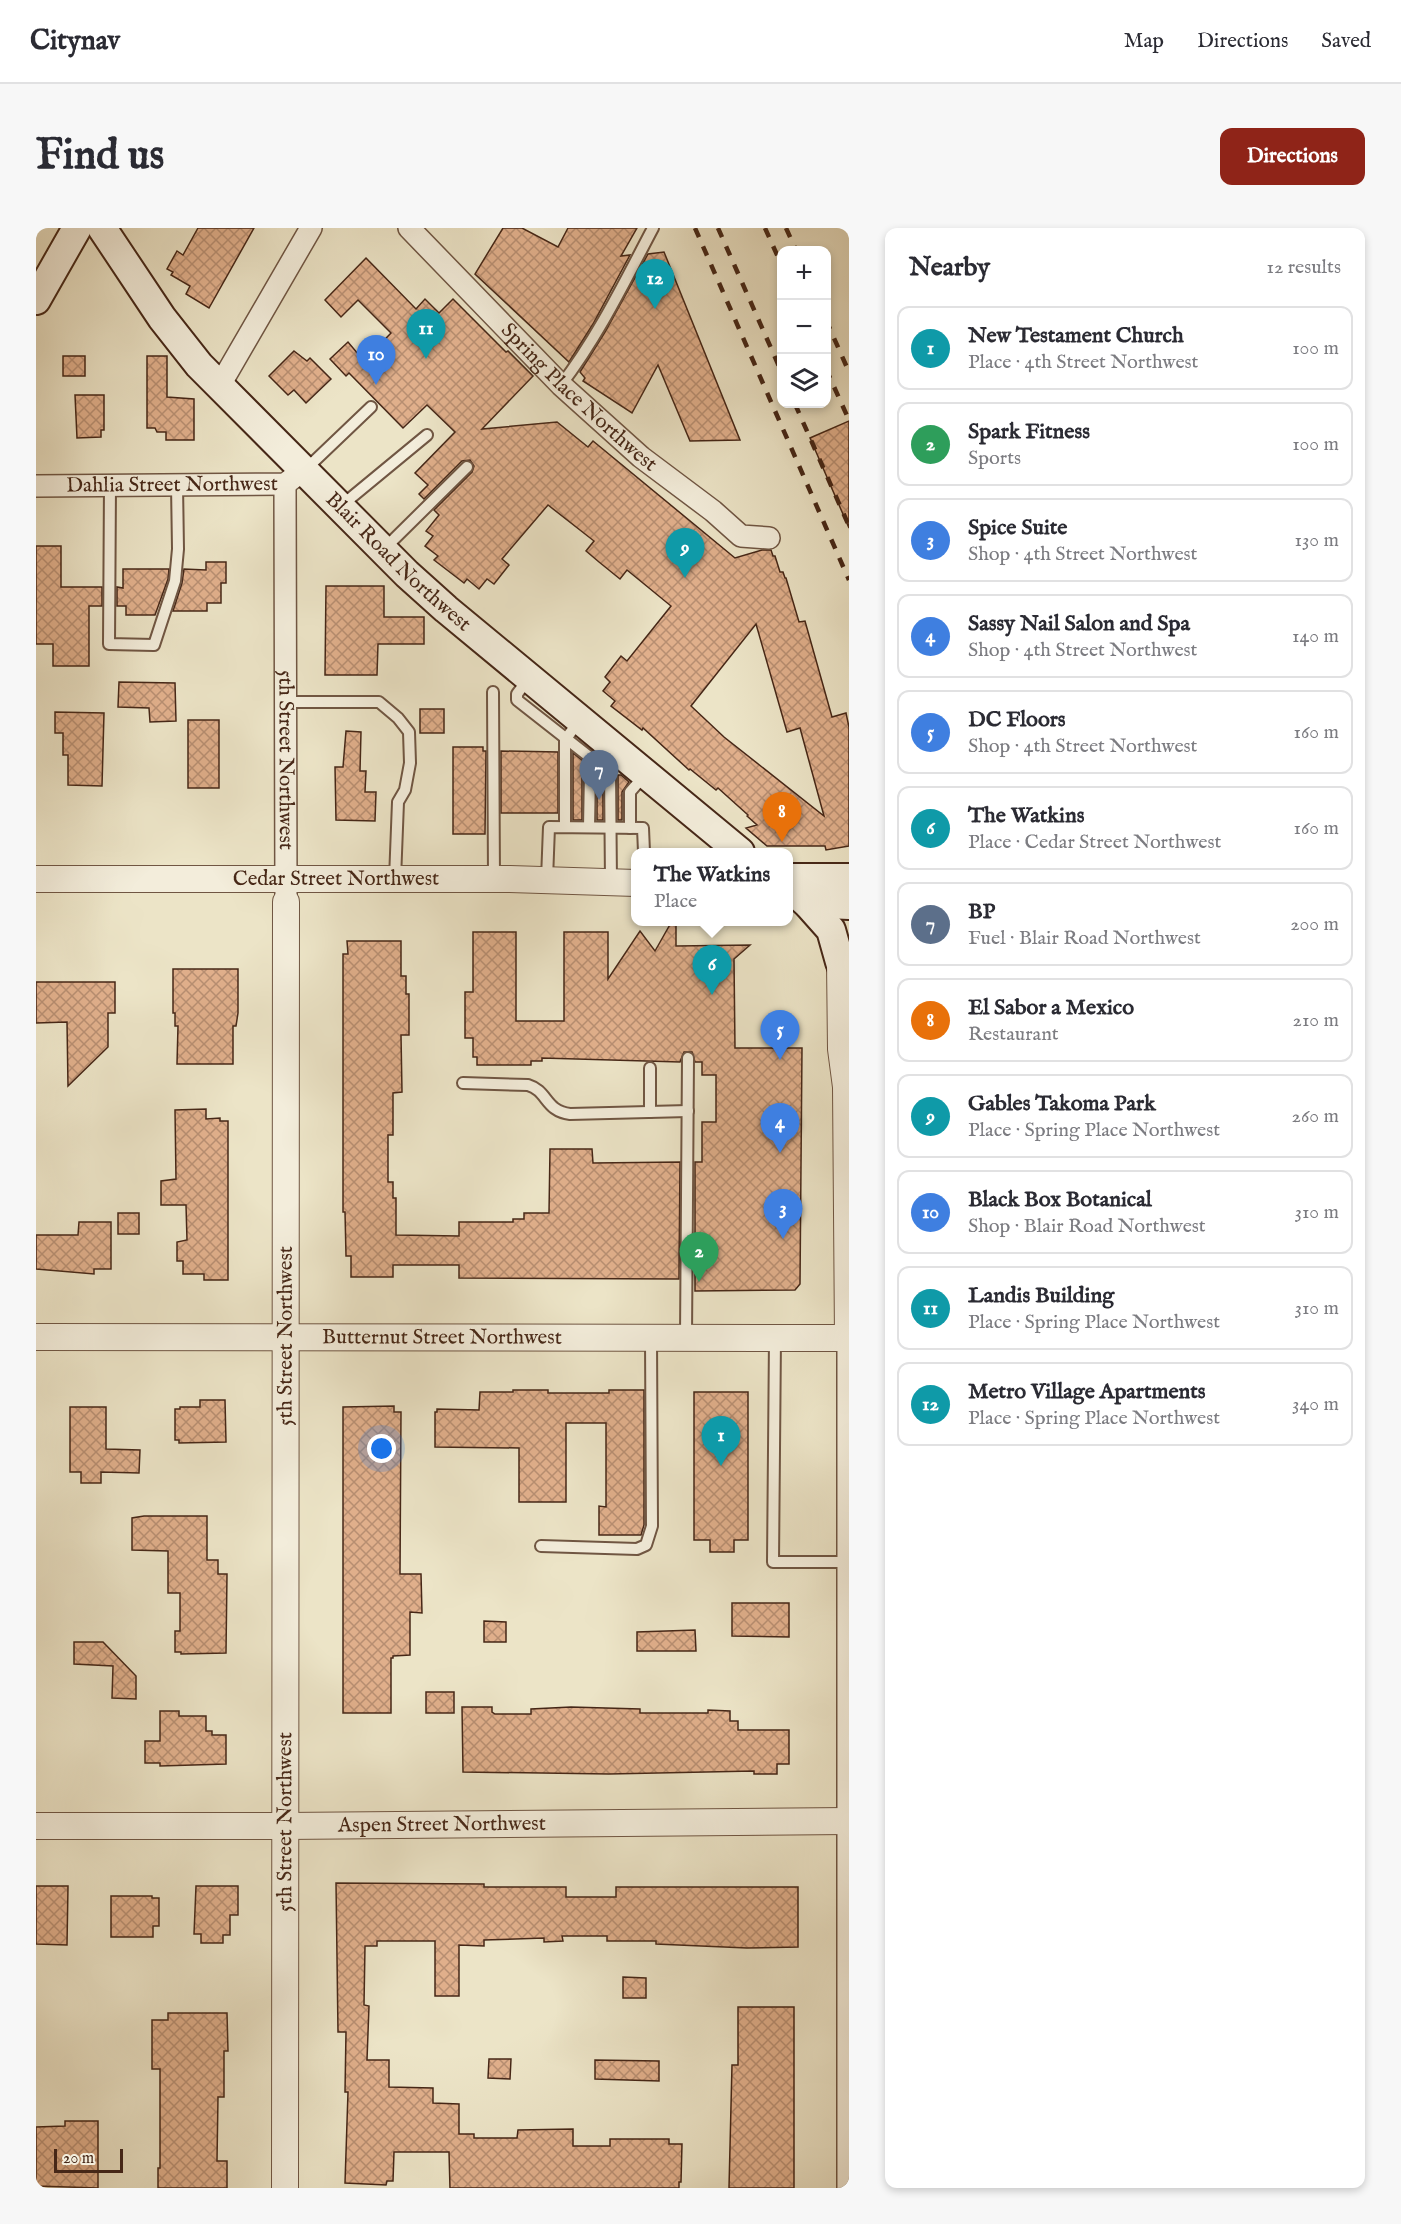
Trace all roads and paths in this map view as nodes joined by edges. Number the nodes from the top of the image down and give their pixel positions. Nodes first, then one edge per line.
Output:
1 (77, 228) edge
2 (102, 228) edge
3 (311, 228) edge
4 (409, 228) edge
5 (653, 228) edge
6 (36, 300) edge
7 (220, 385) junction
8 (561, 385) junction
9 (371, 407) dead end
10 (427, 435) dead end
11 (467, 467) dead end
12 (295, 477) junction
13 (110, 485) junction
14 (177, 485) junction
15 (36, 486) edge
16 (341, 507) junction
17 (769, 538) dead end
18 (383, 550) junction
19 (493, 692) dead end
20 (286, 702) junction
21 (573, 730) junction
22 (605, 754) junction
23 (646, 774) junction
24 (565, 827) junction
25 (590, 827) junction
26 (609, 827) junction
27 (630, 828) junction
28 (644, 848) edge
29 (735, 848) edge
30 (849, 878) edge
31 (36, 879) edge
32 (394, 879) junction
33 (494, 879) junction
34 (547, 879) junction
35 (793, 879) edge
36 (623, 882) edge
37 (286, 891) junction
38 (795, 896) edge
39 (849, 905) edge
40 (844, 973) edge
41 (688, 1058) dead end
42 (650, 1068) dead end
43 (463, 1083) dead end
44 (688, 1111) junction
45 (650, 1112) junction
46 (36, 1337) edge
47 (285, 1337) junction
48 (651, 1337) junction
49 (686, 1337) junction
50 (775, 1338) junction
51 (848, 1338) edge
52 (848, 1490) edge
53 (541, 1546) dead end
54 (847, 1562) junction
55 (848, 1821) edge
56 (36, 1826) edge
57 (285, 1826) junction
58 (285, 2188) edge
59 (848, 2188) edge

1 - 6 main road
2 - 7 main road, Blair Road Northwest
3 - 7 street
4 - 8 street, Spring Place Northwest
5 - 8 lane
7 - 12 main road, Blair Road Northwest
8 - 17 street, Spring Place Northwest
9 - 12 lane
10 - 16 lane
11 - 18 lane
12 - 14 street, Dahlia Street Northwest
12 - 16 main road, Blair Road Northwest
12 - 20 street, 5th Street Northwest
13 - 14 street, Dahlia Street Northwest
13 - 14 lane
13 - 15 street, Dahlia Street Northwest
16 - 18 main road, Blair Road Northwest
18 - 21 main road, Blair Road Northwest
19 - 33 lane
20 - 32 lane
20 - 37 street, 5th Street Northwest
21 - 22 main road, Blair Road Northwest
21 - 24 lane
22 - 23 main road, Blair Road Northwest
22 - 25 lane
22 - 26 lane
23 - 27 lane
23 - 29 main road, Blair Road Northwest
24 - 25 lane
24 - 34 lane
25 - 26 lane
26 - 27 lane
26 - 36 lane
27 - 28 lane
30 - 35 main road
31 - 37 street, Cedar Street Northwest
32 - 33 street, Cedar Street Northwest
32 - 37 street, Cedar Street Northwest
33 - 34 street, Cedar Street Northwest
34 - 36 street, Cedar Street Northwest
37 - 47 street, 5th Street Northwest
38 - 39 main road
38 - 40 main road
40 - 51 street
41 - 44 lane
42 - 45 lane
43 - 45 lane
44 - 45 lane
44 - 49 lane
46 - 47 street, Butternut Street Northwest
47 - 48 street, Butternut Street Northwest
47 - 57 street, 5th Street Northwest
48 - 49 street, Butternut Street Northwest
48 - 53 lane
49 - 50 street, Butternut Street Northwest
50 - 51 street, Butternut Street Northwest
50 - 54 lane
51 - 52 street
52 - 54 street
54 - 55 street
55 - 57 street, Aspen Street Northwest
55 - 59 street
56 - 57 street, Aspen Street Northwest
57 - 58 street, 5th Street Northwest

